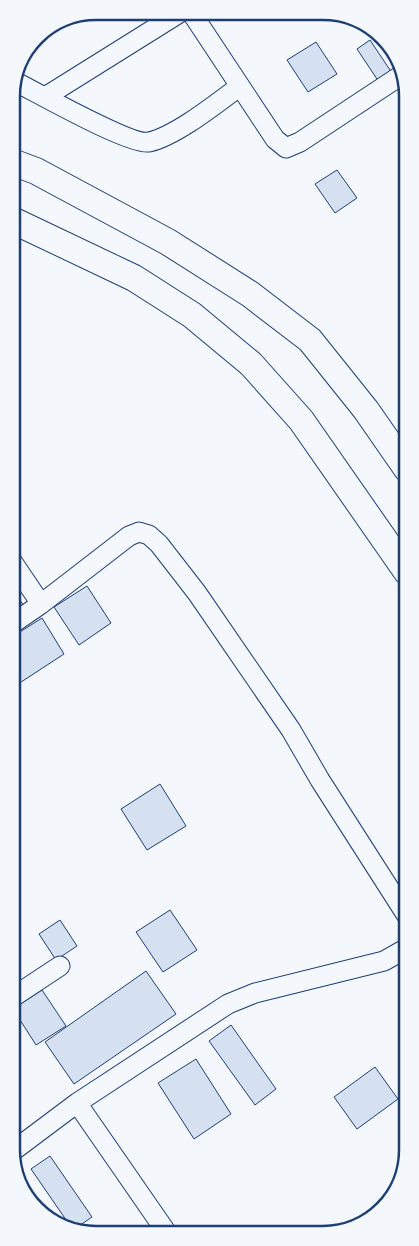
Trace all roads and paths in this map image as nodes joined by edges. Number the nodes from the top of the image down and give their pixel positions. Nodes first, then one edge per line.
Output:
1 (168, 20) edge
2 (196, 20) edge
3 (397, 78) edge
4 (21, 85) edge
5 (240, 86) junction
6 (45, 96) junction
7 (20, 165) edge
8 (20, 224) edge
9 (399, 457) edge
10 (399, 561) edge
11 (20, 573) edge
12 (41, 604) junction
13 (20, 618) edge
14 (399, 903) edge
15 (399, 953) edge
16 (60, 966) dead end
17 (20, 992) edge
18 (77, 1103) junction
19 (20, 1146) edge
20 (163, 1226) edge

1 - 6 street
2 - 5 street
3 - 5 street
4 - 6 street
5 - 6 street
7 - 9 street
8 - 10 street
11 - 12 street
12 - 13 street
12 - 14 street
15 - 18 street
16 - 17 street
18 - 19 street
18 - 20 street

